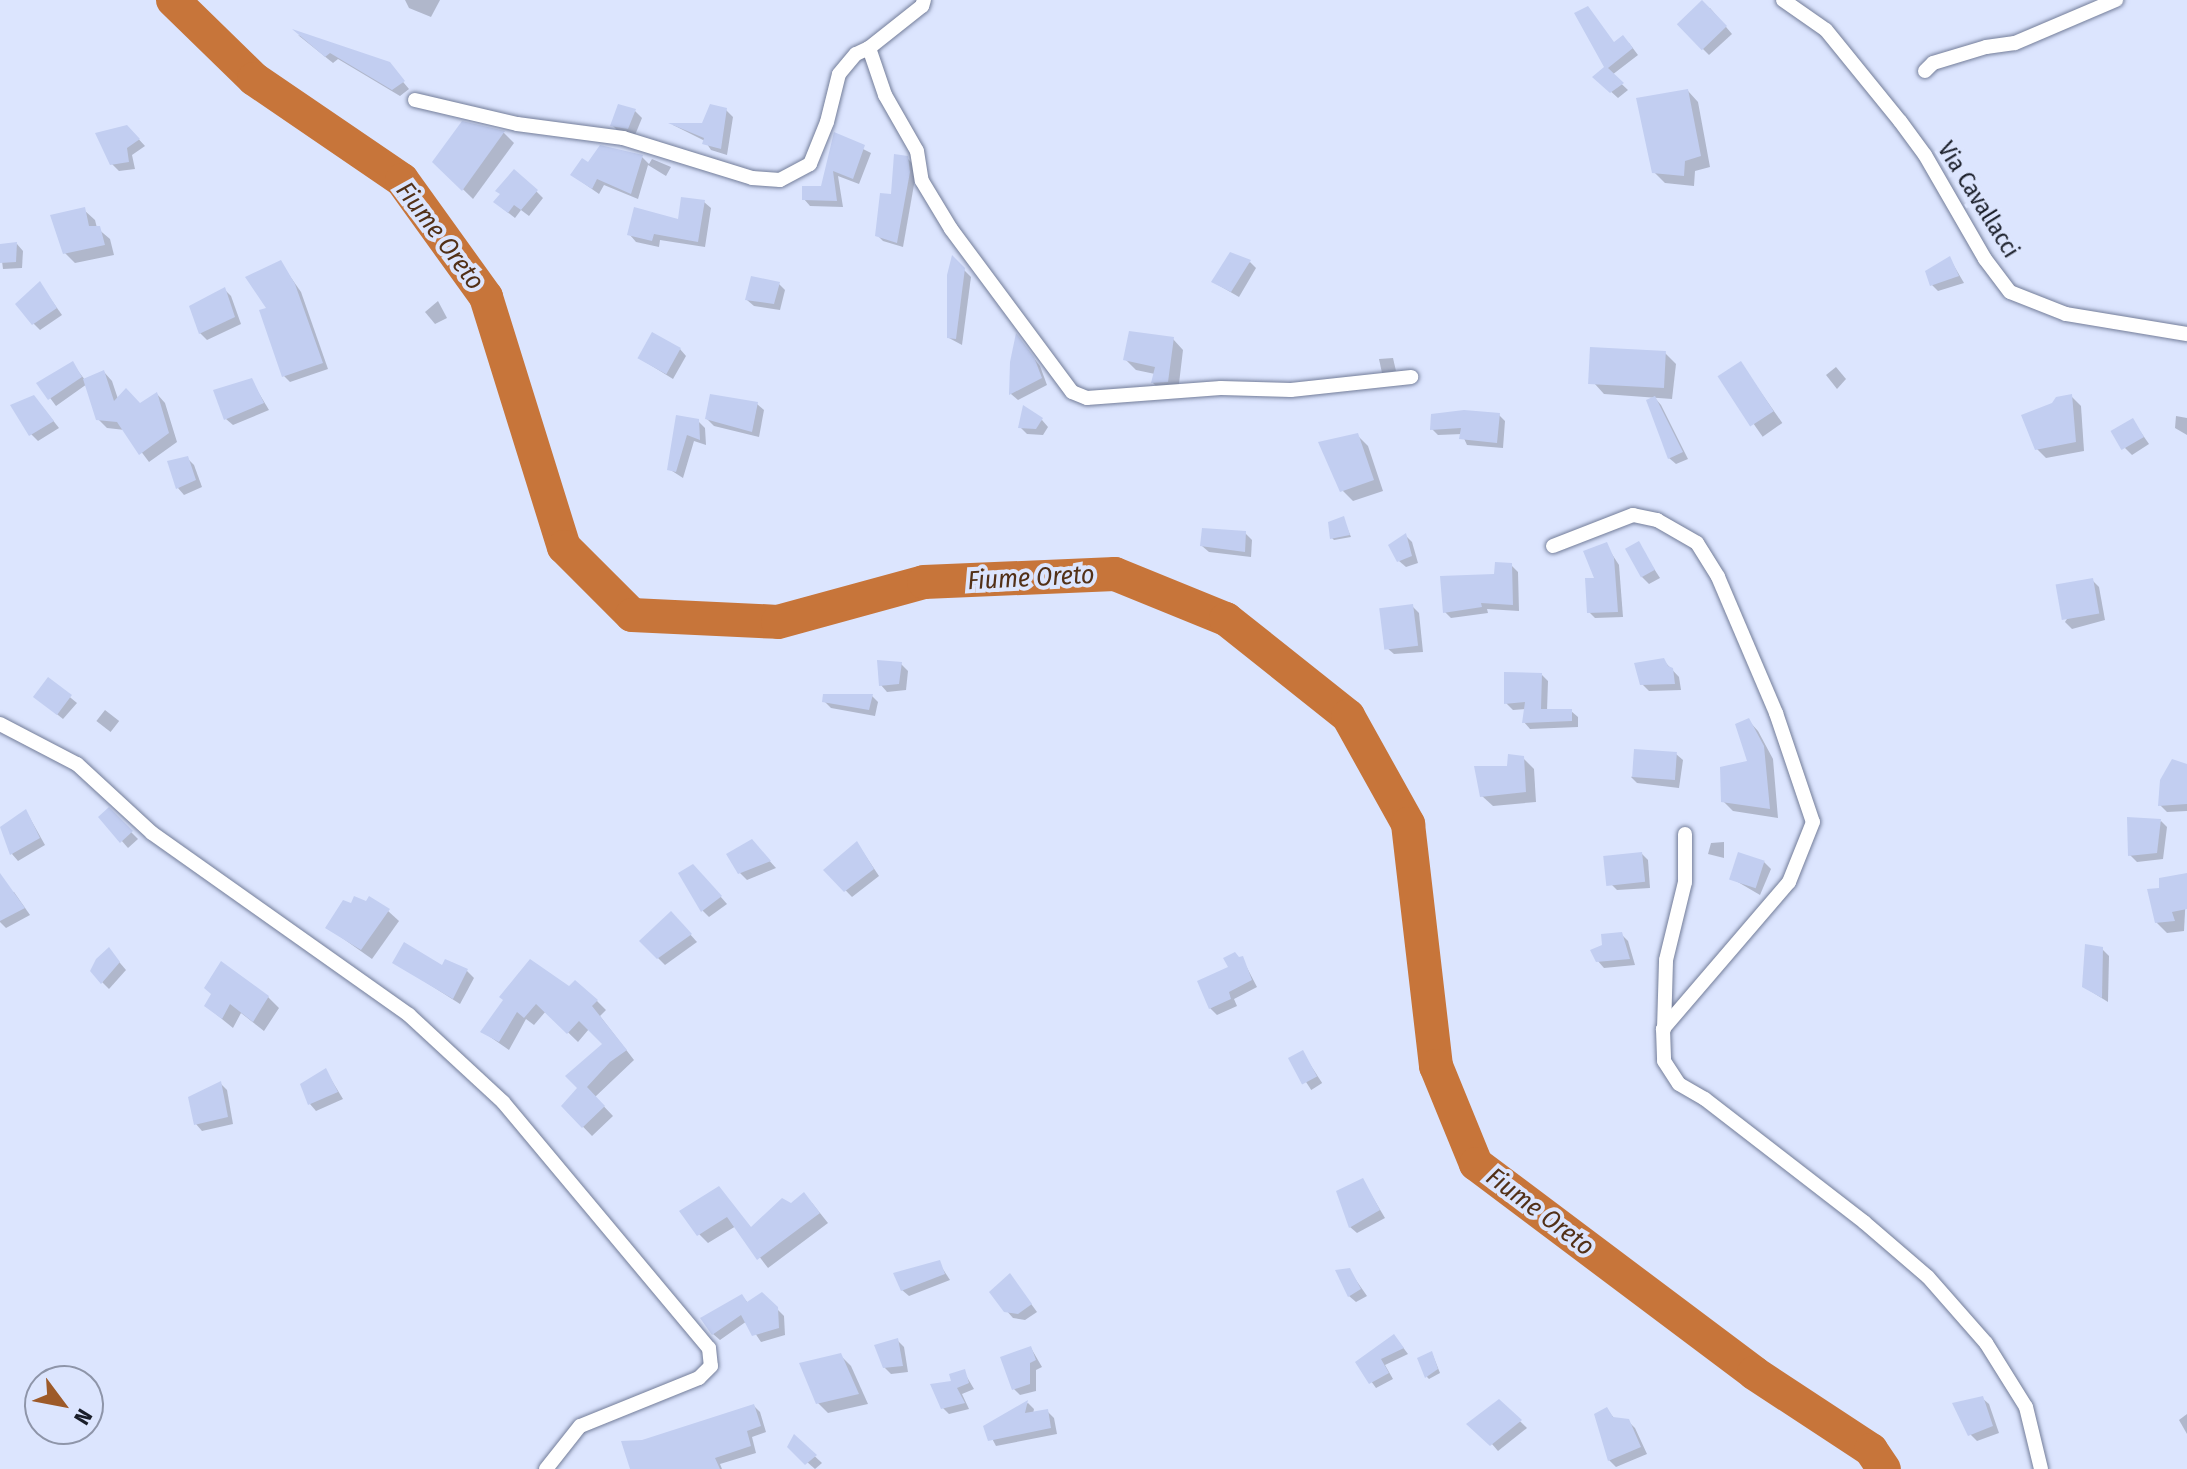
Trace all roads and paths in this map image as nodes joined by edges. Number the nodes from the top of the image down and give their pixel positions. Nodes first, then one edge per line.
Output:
1 (924, 0) edge
2 (1783, 0) edge
3 (2116, 0) edge
4 (869, 48) junction
5 (1925, 71) dead end
6 (415, 100) dead end
7 (2187, 334) edge
8 (1411, 377) dead end
9 (1553, 546) dead end
10 (0, 724) edge
11 (1685, 834) dead end
12 (1663, 1029) junction
13 (546, 1469) edge
14 (2041, 1469) edge

1 - 4 street
2 - 7 street, Via Cavallacci
3 - 5 street
4 - 6 street
4 - 8 street
9 - 12 street
10 - 13 street
11 - 12 street
12 - 14 street

